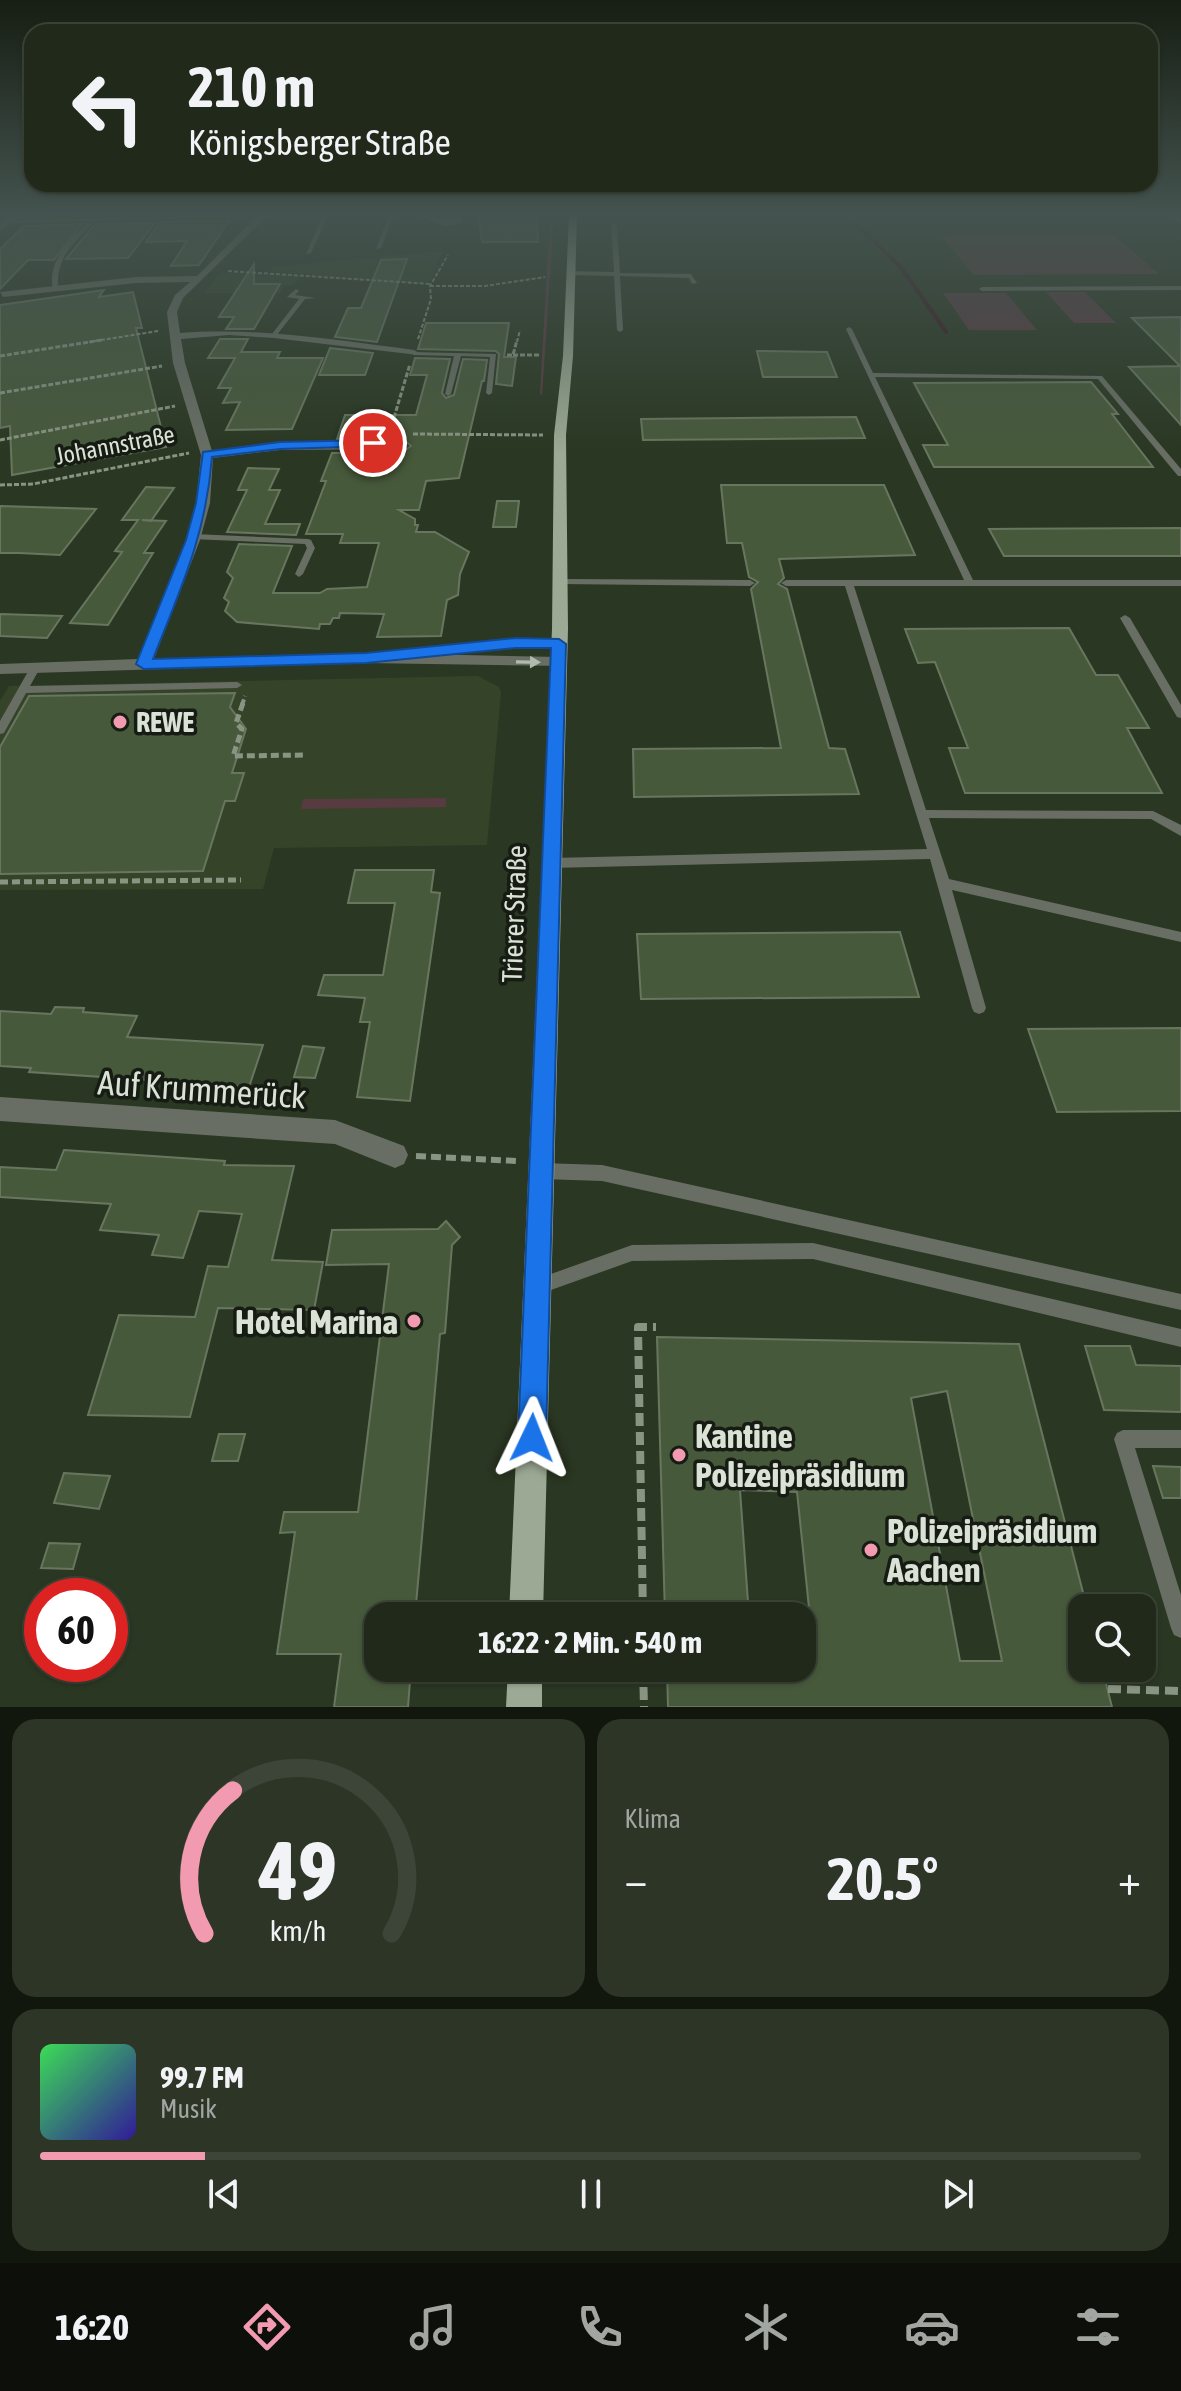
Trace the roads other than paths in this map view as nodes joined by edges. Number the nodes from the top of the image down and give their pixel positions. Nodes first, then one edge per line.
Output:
1 (187, 295) edge
2 (292, 295) edge
3 (570, 295) edge
4 (617, 295) edge
5 (303, 298) junction
6 (313, 298) dead end
7 (849, 329) dead end
8 (620, 330) dead end
9 (176, 332) junction
10 (274, 335) junction
11 (414, 353) joint
12 (458, 355) junction
13 (871, 375) junction
14 (489, 393) dead end
15 (448, 394) dead end
16 (402, 445) dead end
17 (206, 452) junction
18 (1181, 474) edge
19 (194, 537) junction
20 (299, 574) dead end
21 (561, 582) junction
22 (750, 583) dead end
23 (786, 583) dead end
24 (1181, 583) edge
25 (849, 584) junction
26 (970, 584) junction
27 (1125, 618) dead end
28 (559, 653) junction
29 (144, 664) junction
30 (35, 668) junction
31 (0, 669) edge
32 (242, 687) road end
33 (23, 690) junction
34 (1181, 714) edge
35 (0, 730) edge
36 (921, 814) junction
37 (1181, 831) edge
38 (934, 854) junction
39 (551, 863) junction
40 (944, 883) junction
41 (1181, 937) edge
42 (979, 1008) dead end
43 (0, 1109) edge
44 (395, 1155) road end
45 (542, 1166) junction
46 (537, 1287) junction
47 (1181, 1302) edge
48 (1181, 1338) edge
49 (1181, 1439) edge
50 (526, 1602) edge
51 (1181, 1628) edge
52 (525, 1682) edge
53 (524, 1707) edge

1 - 9 street, Johannstraße
2 - 5 lane
3 - 21 main road, Trierer Straße
4 - 8 lane
5 - 6 lane
5 - 10 lane
7 - 13 lane
9 - 10 street
9 - 17 street, Johannstraße
10 - 11 street
11 - 12 lane
12 - 14 lane
12 - 15 lane
13 - 18 lane
13 - 26 lane
16 - 17 street
17 - 19 street, Johannstraße
19 - 20 lane
19 - 29 street, Johannstraße
21 - 22 lane
21 - 28 main road, Trierer Straße
23 - 25 lane
24 - 26 lane
25 - 26 lane
25 - 36 lane
27 - 34 lane
28 - 29 street
28 - 39 main road, Trierer Straße
29 - 30 street
30 - 31 street
30 - 33 lane
32 - 33 lane
33 - 35 lane
36 - 37 lane
36 - 38 lane
38 - 39 lane
38 - 40 lane
39 - 45 main road, Trierer Straße
40 - 41 lane
40 - 42 lane
43 - 44 street, Auf Krummerück
45 - 46 main road, Trierer Straße
45 - 47 lane
46 - 48 lane
46 - 50 main road, Trierer Straße
49 - 51 lane
52 - 53 main road

